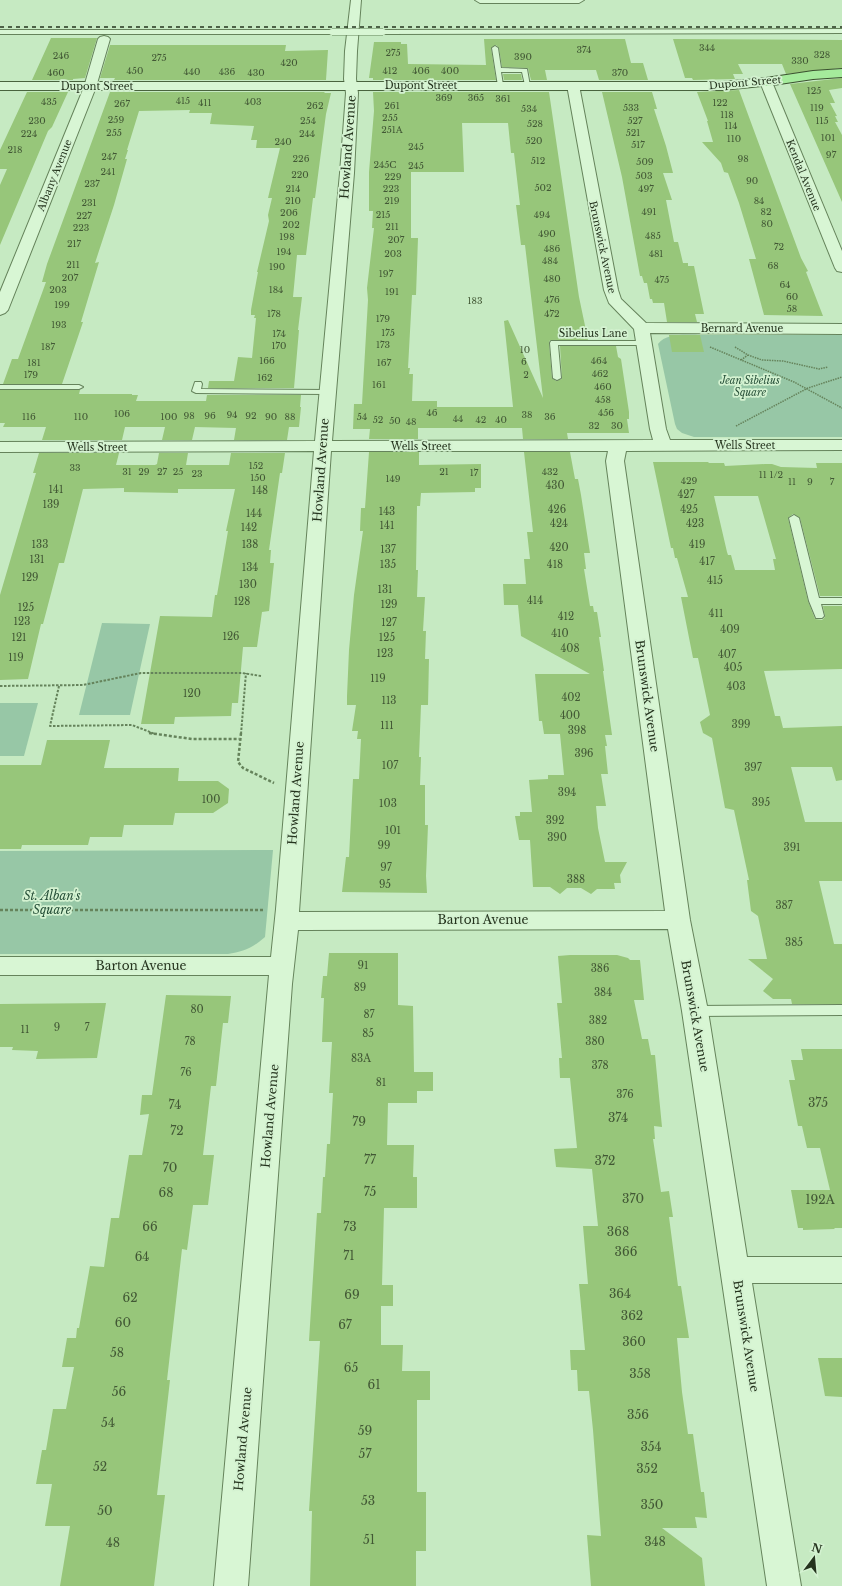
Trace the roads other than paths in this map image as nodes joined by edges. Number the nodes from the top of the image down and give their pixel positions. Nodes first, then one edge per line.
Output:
1 (356, 0) edge
2 (480, 0) edge
3 (579, 0) edge
4 (842, 31) edge
5 (0, 32) edge
6 (104, 39) dead end
7 (495, 48) dead end
8 (498, 70) junction
9 (842, 73) edge
10 (766, 82) junction
11 (351, 85) junction
12 (0, 86) edge
13 (500, 86) junction
14 (528, 86) junction
15 (573, 86) junction
16 (90, 87) junction
17 (842, 268) edge
18 (0, 310) edge
19 (842, 329) edge
20 (643, 335) junction
21 (558, 378) dead end
22 (198, 384) dead end
23 (0, 387) edge
24 (79, 387) dead end
25 (327, 392) junction
26 (618, 445) junction
27 (663, 445) junction
28 (842, 445) edge
29 (323, 446) junction
30 (1, 450) edge
31 (794, 518) dead end
32 (814, 601) junction
33 (842, 601) edge
34 (818, 616) dead end
35 (678, 920) junction
36 (287, 921) junction
37 (0, 966) edge
38 (282, 966) junction
39 (842, 1010) edge
40 (695, 1011) junction
41 (736, 1270) junction
42 (842, 1270) edge
43 (231, 1586) edge
44 (784, 1586) edge

1 - 11 street, Howland Avenue
2 - 3 street
4 - 5 lane, bridge
6 - 16 street, Albany Avenue
7 - 8 lane
8 - 13 lane
8 - 14 lane
9 - 10 main road, Dupont Street
10 - 15 street, Dupont Street
10 - 17 street, Kendal Avenue
11 - 13 street, Dupont Street
11 - 16 street, Dupont Street
11 - 25 street, Howland Avenue
12 - 16 street, Dupont Street
13 - 14 street, Dupont Street
14 - 15 street, Dupont Street
15 - 20 street, Brunswick Avenue
16 - 18 street, Albany Avenue
19 - 20 street, Bernard Avenue
20 - 21 lane, Sibelius Lane
20 - 27 street
22 - 25 lane
23 - 24 lane
25 - 29 street, Howland Avenue
26 - 27 street, Wells Street
26 - 29 street, Wells Street
26 - 35 street, Brunswick Avenue
27 - 28 street, Wells Street
29 - 30 street, Wells Street
29 - 36 street, Howland Avenue
31 - 32 lane
32 - 33 lane
32 - 34 lane
35 - 36 street, Barton Avenue
35 - 40 street, Brunswick Avenue
36 - 38 street, Howland Avenue
37 - 38 street, Barton Avenue
38 - 43 street, Howland Avenue
39 - 40 lane
40 - 41 street, Brunswick Avenue
41 - 42 street
41 - 44 street, Brunswick Avenue

